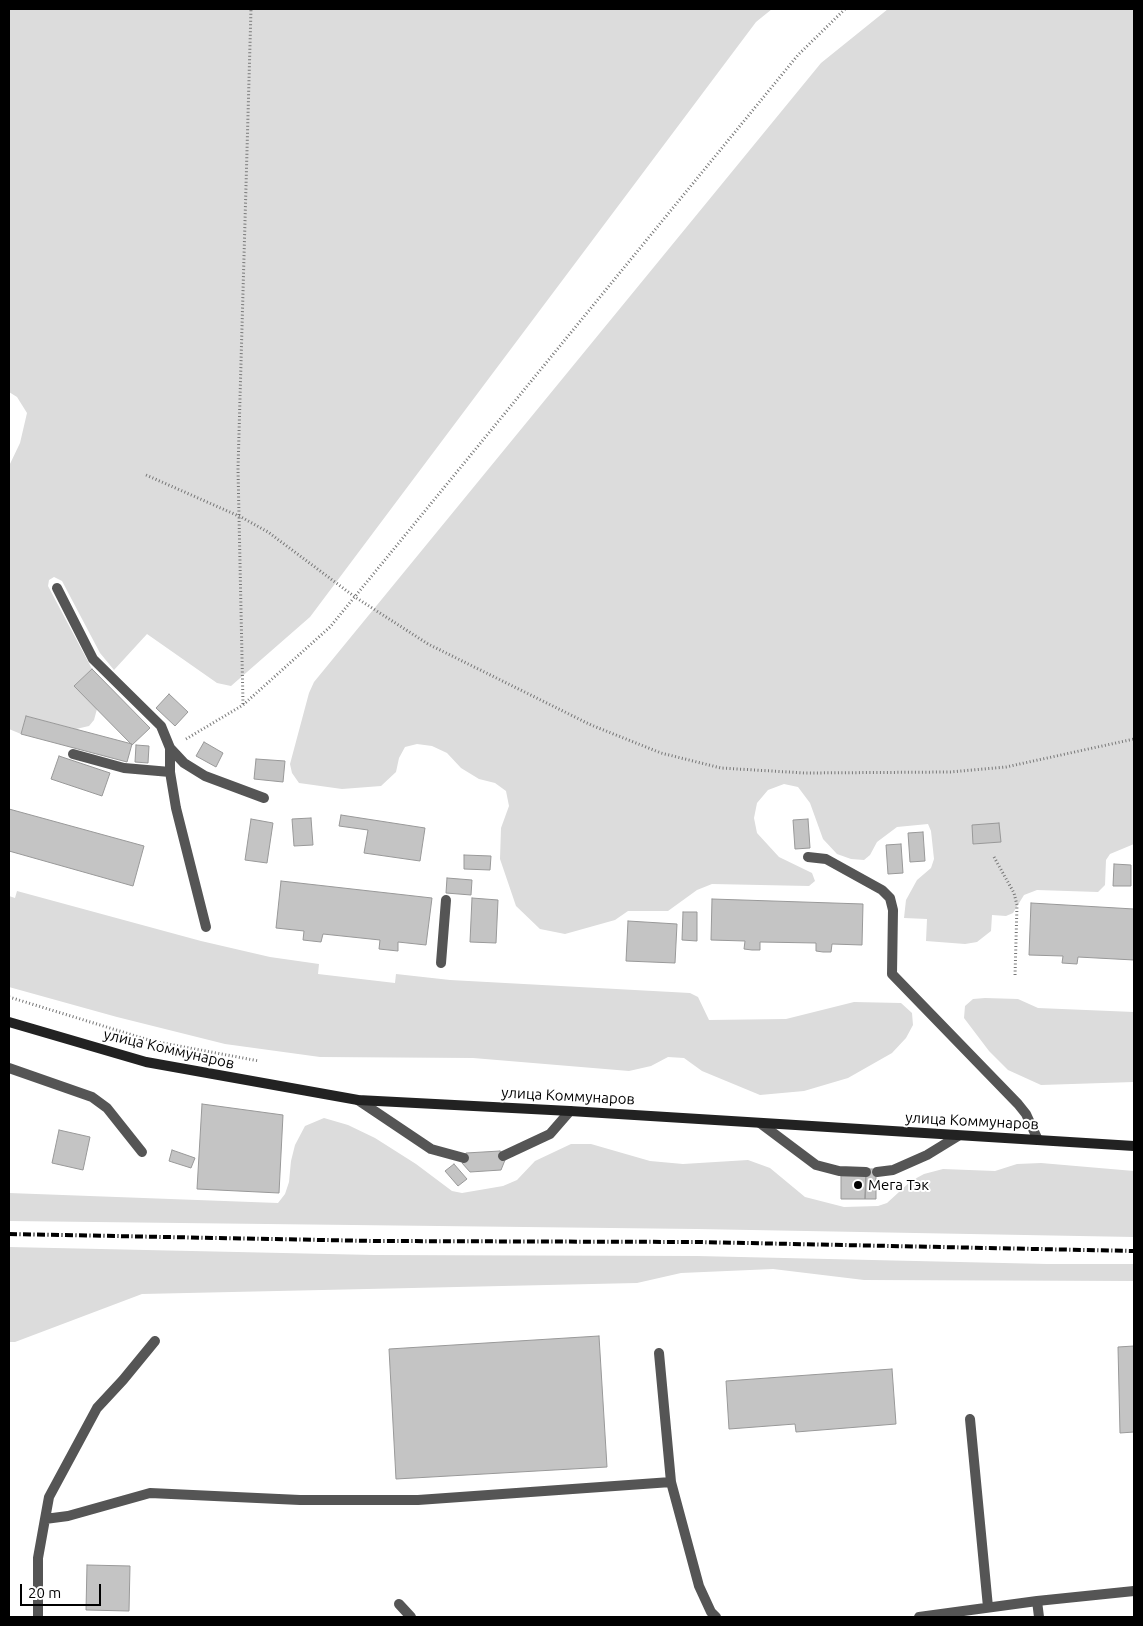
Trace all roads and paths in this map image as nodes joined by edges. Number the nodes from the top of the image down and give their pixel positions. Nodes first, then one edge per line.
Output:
1 (251, 9) edge
2 (845, 9) edge
3 (146, 475) dead end
4 (239, 516) junction
5 (58, 588) dead end
6 (356, 597) junction
7 (243, 705) junction
8 (1134, 739) edge
9 (170, 748) junction
10 (73, 754) dead end
11 (170, 772) junction
12 (264, 798) dead end
13 (808, 857) dead end
14 (994, 857) dead end
15 (446, 900) dead end
16 (206, 927) dead end
17 (441, 963) dead end
18 (1015, 976) dead end
19 (9, 997) edge
20 (9, 1022) edge
21 (265, 1062) dead end
22 (9, 1068) edge
23 (358, 1100) junction
24 (570, 1111) junction
25 (760, 1123) junction
26 (958, 1136) junction
27 (1038, 1140) junction
28 (1134, 1146) edge
29 (142, 1152) dead end
30 (502, 1156) dead end
31 (464, 1158) dead end
32 (866, 1172) dead end
33 (877, 1172) dead end
34 (155, 1341) dead end
35 (659, 1353) dead end
36 (970, 1419) dead end
37 (671, 1482) junction
38 (45, 1519) junction
39 (1134, 1591) edge
40 (1037, 1601) junction
41 (399, 1604) dead end
42 (988, 1607) junction
43 (38, 1617) edge
44 (411, 1617) edge
45 (716, 1617) edge
46 (919, 1617) edge
47 (1039, 1617) edge

1 - 4 path
2 - 6 path
3 - 4 path
4 - 6 path
4 - 7 path
5 - 9 lane
6 - 7 path
6 - 8 path
7 - 9 path
9 - 11 lane
9 - 12 lane
10 - 11 lane
11 - 16 lane
13 - 27 lane
14 - 18 path
15 - 17 lane
19 - 21 path
20 - 23 main road, улица Коммунаров
22 - 29 lane
23 - 24 main road, улица Коммунаров
23 - 31 lane
24 - 25 main road, улица Коммунаров
24 - 30 lane
25 - 26 main road, улица Коммунаров
25 - 32 lane
26 - 27 main road, улица Коммунаров
26 - 33 lane
27 - 28 main road, улица Коммунаров
34 - 38 lane
35 - 37 lane
36 - 42 lane
37 - 38 lane
37 - 45 lane
38 - 43 lane
39 - 40 lane
40 - 42 lane
40 - 47 lane
41 - 44 lane
42 - 46 lane

